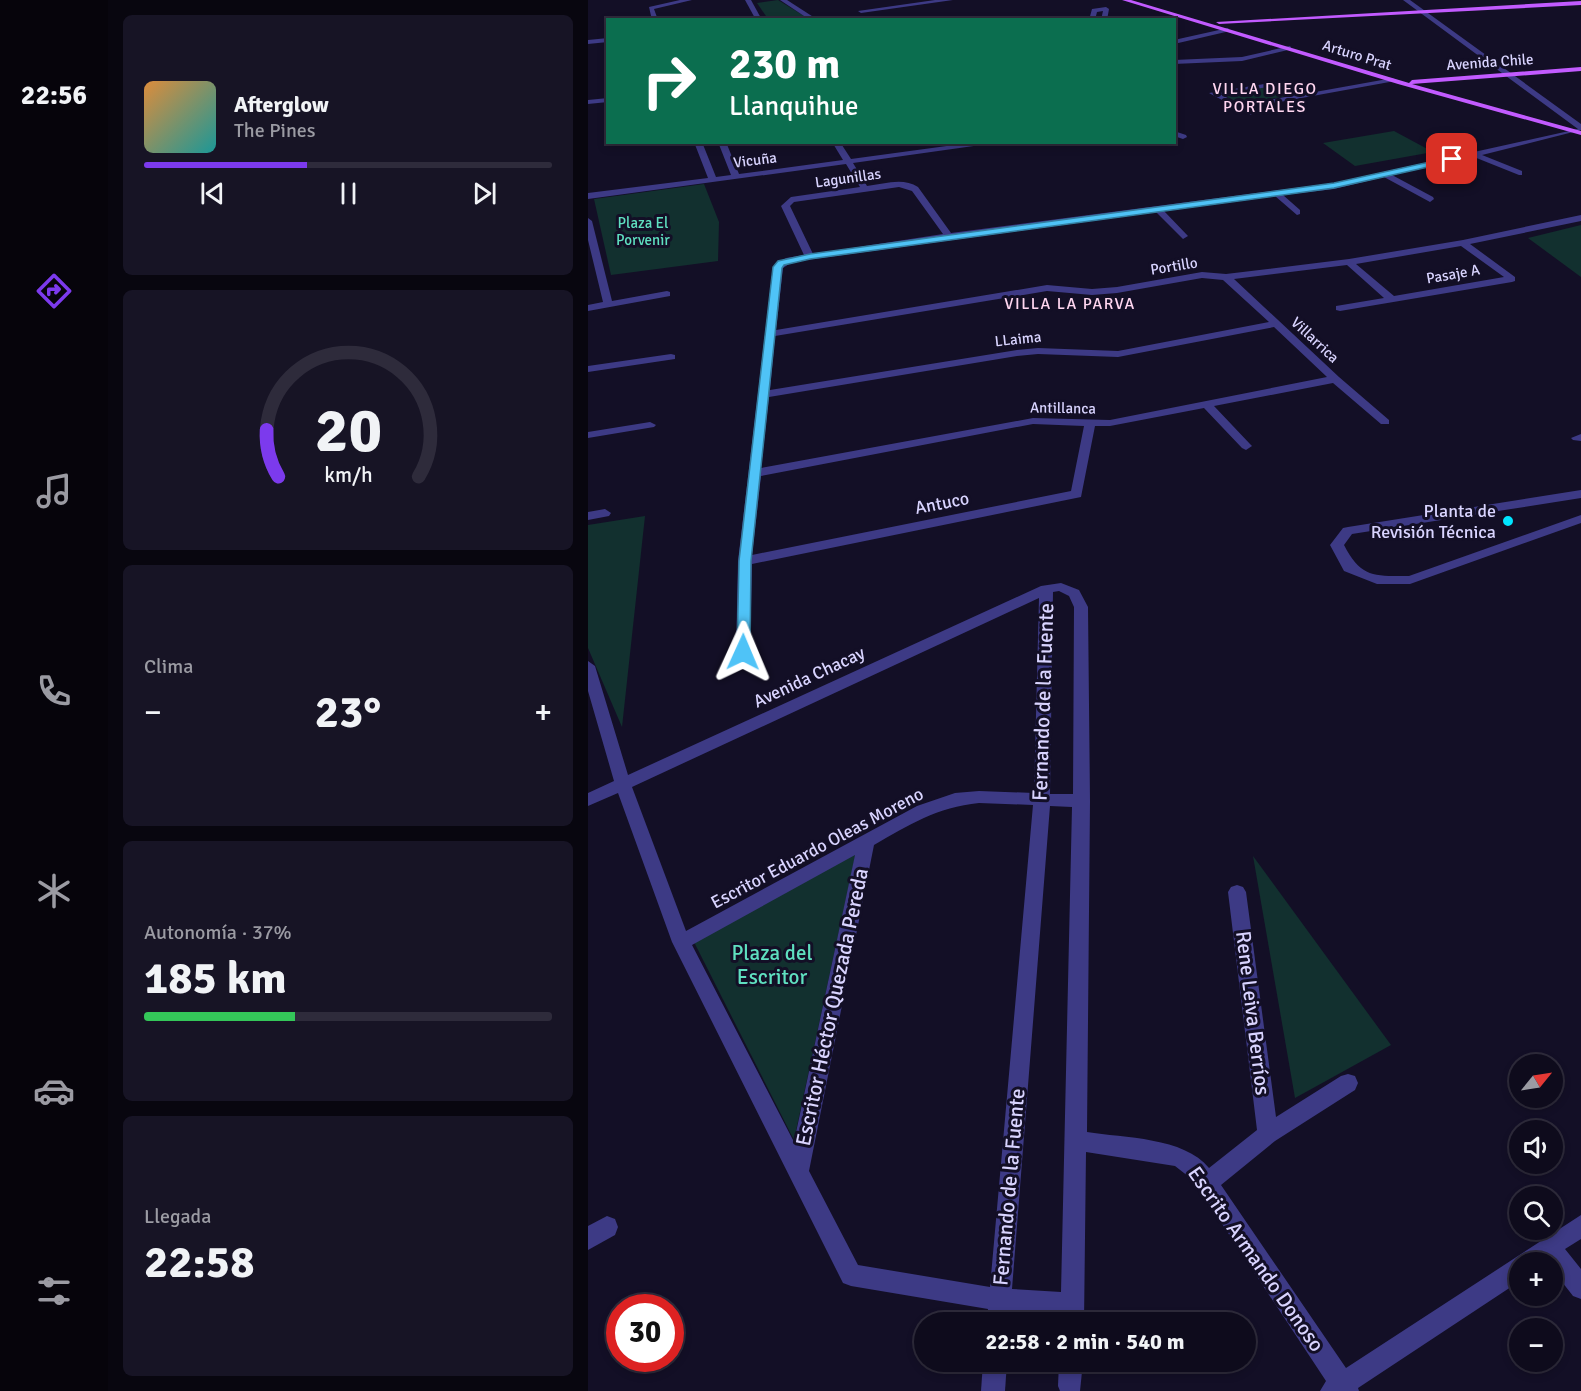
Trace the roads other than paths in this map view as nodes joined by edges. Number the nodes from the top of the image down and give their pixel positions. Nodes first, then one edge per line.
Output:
1 (689, 0) edge
2 (760, 0) edge
3 (783, 0) edge
4 (950, 0) edge
5 (1125, 0) edge
6 (1406, 0) edge
7 (748, 1) edge
8 (1581, 3) edge
9 (861, 11) dead end
10 (1423, 11) junction
11 (654, 18) edge
12 (758, 18) edge
13 (812, 18) edge
14 (1092, 18) edge
15 (1104, 18) edge
16 (1205, 23) junction
17 (1228, 30) junction
18 (606, 40) edge
19 (588, 42) edge
20 (1176, 42) edge
21 (1290, 48) junction
22 (1176, 62) edge
23 (1581, 69) edge
24 (1508, 74) junction
25 (1396, 81) junction
26 (1304, 96) junction
27 (606, 100) edge
28 (588, 102) edge
29 (1315, 104) dead end
30 (1243, 107) junction
31 (1251, 113) dead end
32 (1579, 131) edge
33 (699, 144) edge
34 (723, 144) edge
35 (837, 144) edge
36 (967, 144) edge
37 (952, 145) edge
38 (1474, 154) junction
39 (848, 162) junction
40 (1519, 173) dead end
41 (1386, 175) junction
42 (736, 176) junction
43 (712, 180) junction
44 (864, 189) junction
45 (1276, 193) junction
46 (588, 196) edge
47 (1430, 199) dead end
48 (1157, 208) junction
49 (1297, 212) dead end
50 (1581, 218) edge
51 (588, 221) edge
52 (949, 236) junction
53 (1183, 236) dead end
54 (1463, 243) junction
55 (810, 257) junction
56 (1349, 262) junction
57 (1226, 277) junction
58 (667, 294) dead end
59 (1393, 300) junction
60 (608, 304) junction
61 (588, 308) edge
62 (1340, 308) dead end
63 (1275, 324) junction
64 (771, 334) junction
65 (671, 357) dead end
66 (588, 369) edge
67 (1335, 379) junction
68 (764, 394) junction
69 (1206, 404) junction
70 (1385, 422) dead end
71 (1090, 424) junction
72 (650, 425) dead end
73 (588, 435) edge
74 (1246, 447) dead end
75 (756, 473) junction
76 (1581, 494) edge
77 (605, 513) dead end
78 (588, 516) edge
79 (1581, 519) edge
80 (745, 561) junction
81 (1046, 589) junction
82 (743, 652) dead end
83 (588, 666) edge
84 (623, 784) junction
85 (1042, 799) junction
86 (588, 800) edge
87 (1082, 801) junction
88 (866, 841) junction
89 (1237, 892) dead end
90 (681, 942) junction
91 (1348, 1083) dead end
92 (1268, 1134) junction
93 (1078, 1141) junction
94 (798, 1172) junction
95 (1206, 1183) junction
96 (1581, 1226) edge
97 (607, 1227) dead end
98 (588, 1239) edge
99 (1550, 1247) junction
100 (1542, 1252) edge
101 (1509, 1274) edge
102 (1581, 1288) edge
103 (1000, 1300) junction
104 (999, 1312) edge
105 (1062, 1312) edge
106 (1072, 1312) edge
107 (994, 1372) edge
108 (1071, 1372) edge
109 (1070, 1386) dead end
110 (1340, 1388) edge
111 (993, 1391) edge

1 - 11 street
2 - 7 street
3 - 13 street
4 - 9 street
5 - 16 main road, Arturo Prat
6 - 10 street
7 - 12 street
8 - 10 main road
10 - 16 main road
10 - 24 street
14 - 15 street
16 - 17 main road, Arturo Prat
17 - 20 street
17 - 21 main road, Arturo Prat
18 - 19 street
21 - 22 street
21 - 25 main road, Arturo Prat
23 - 24 main road, Avenida Chile
24 - 25 main road, Avenida Chile
24 - 32 street
25 - 26 street
25 - 32 main road, Arturo Prat
26 - 29 street
26 - 30 street
26 - 30 street
27 - 28 street
30 - 31 street
32 - 38 street
33 - 43 street
34 - 42 street
35 - 39 street
36 - 37 street, Vicuña
37 - 39 street, Vicuña
38 - 40 street
38 - 41 street
39 - 42 street, Vicuña
39 - 44 street
41 - 45 street
41 - 47 street
42 - 43 street, Vicuña
43 - 46 street, Vicuña
44 - 52 street, Lagunillas
44 - 55 street, Lagunillas
45 - 48 street
45 - 49 street
48 - 52 street
48 - 53 street
50 - 54 street, Portillo
51 - 60 street
52 - 55 street
54 - 56 street, Portillo
54 - 59 street, Pasaje A
55 - 64 street
56 - 57 street, Portillo
56 - 59 street
57 - 63 street, Villarrica
57 - 64 street, Portillo
58 - 60 street
59 - 62 street, Pasaje A
60 - 61 street
63 - 67 street, Villarrica
63 - 68 street, LLaima
64 - 68 street
65 - 66 street
67 - 69 street, Antillanca
67 - 70 street, Villarrica
68 - 75 street
69 - 71 street, Antillanca
69 - 74 street
71 - 75 street, Antillanca
71 - 80 street, Antuco
72 - 73 street
75 - 80 street
76 - 79 street
77 - 78 street
80 - 82 street
81 - 84 street, Avenida Chacay
81 - 85 street, Fernando de la Fuente
81 - 87 street, Fernando de la Fuente
83 - 84 street, Escritor Héctor Quezada Pereda
84 - 86 street, Avenida Chacay
84 - 90 street, Escritor Héctor Quezada Pereda
85 - 87 street, Escritor Eduardo Oleas Moreno
85 - 88 street, Escritor Eduardo Oleas Moreno
85 - 103 street, Fernando de la Fuente
87 - 93 street, Fernando de la Fuente
88 - 90 street, Escritor Eduardo Oleas Moreno
88 - 94 street, Escritor Héctor Quezada Pereda
89 - 92 street, Rene Leiva Berríos
90 - 94 street, Escritor Héctor Quezada Pereda
91 - 92 street
92 - 95 street
93 - 95 street, Escrito Armando Donoso
93 - 106 street, Fernando de la Fuente
94 - 103 street, Escritor Héctor Quezada Pereda
95 - 110 street, Escrito Armando Donoso
96 - 99 street
97 - 98 street
99 - 100 street
99 - 102 street
101 - 110 street
103 - 104 street, Fernando de la Fuente
103 - 105 street, Escritor Héctor Quezada Pereda
107 - 111 street
108 - 109 street

